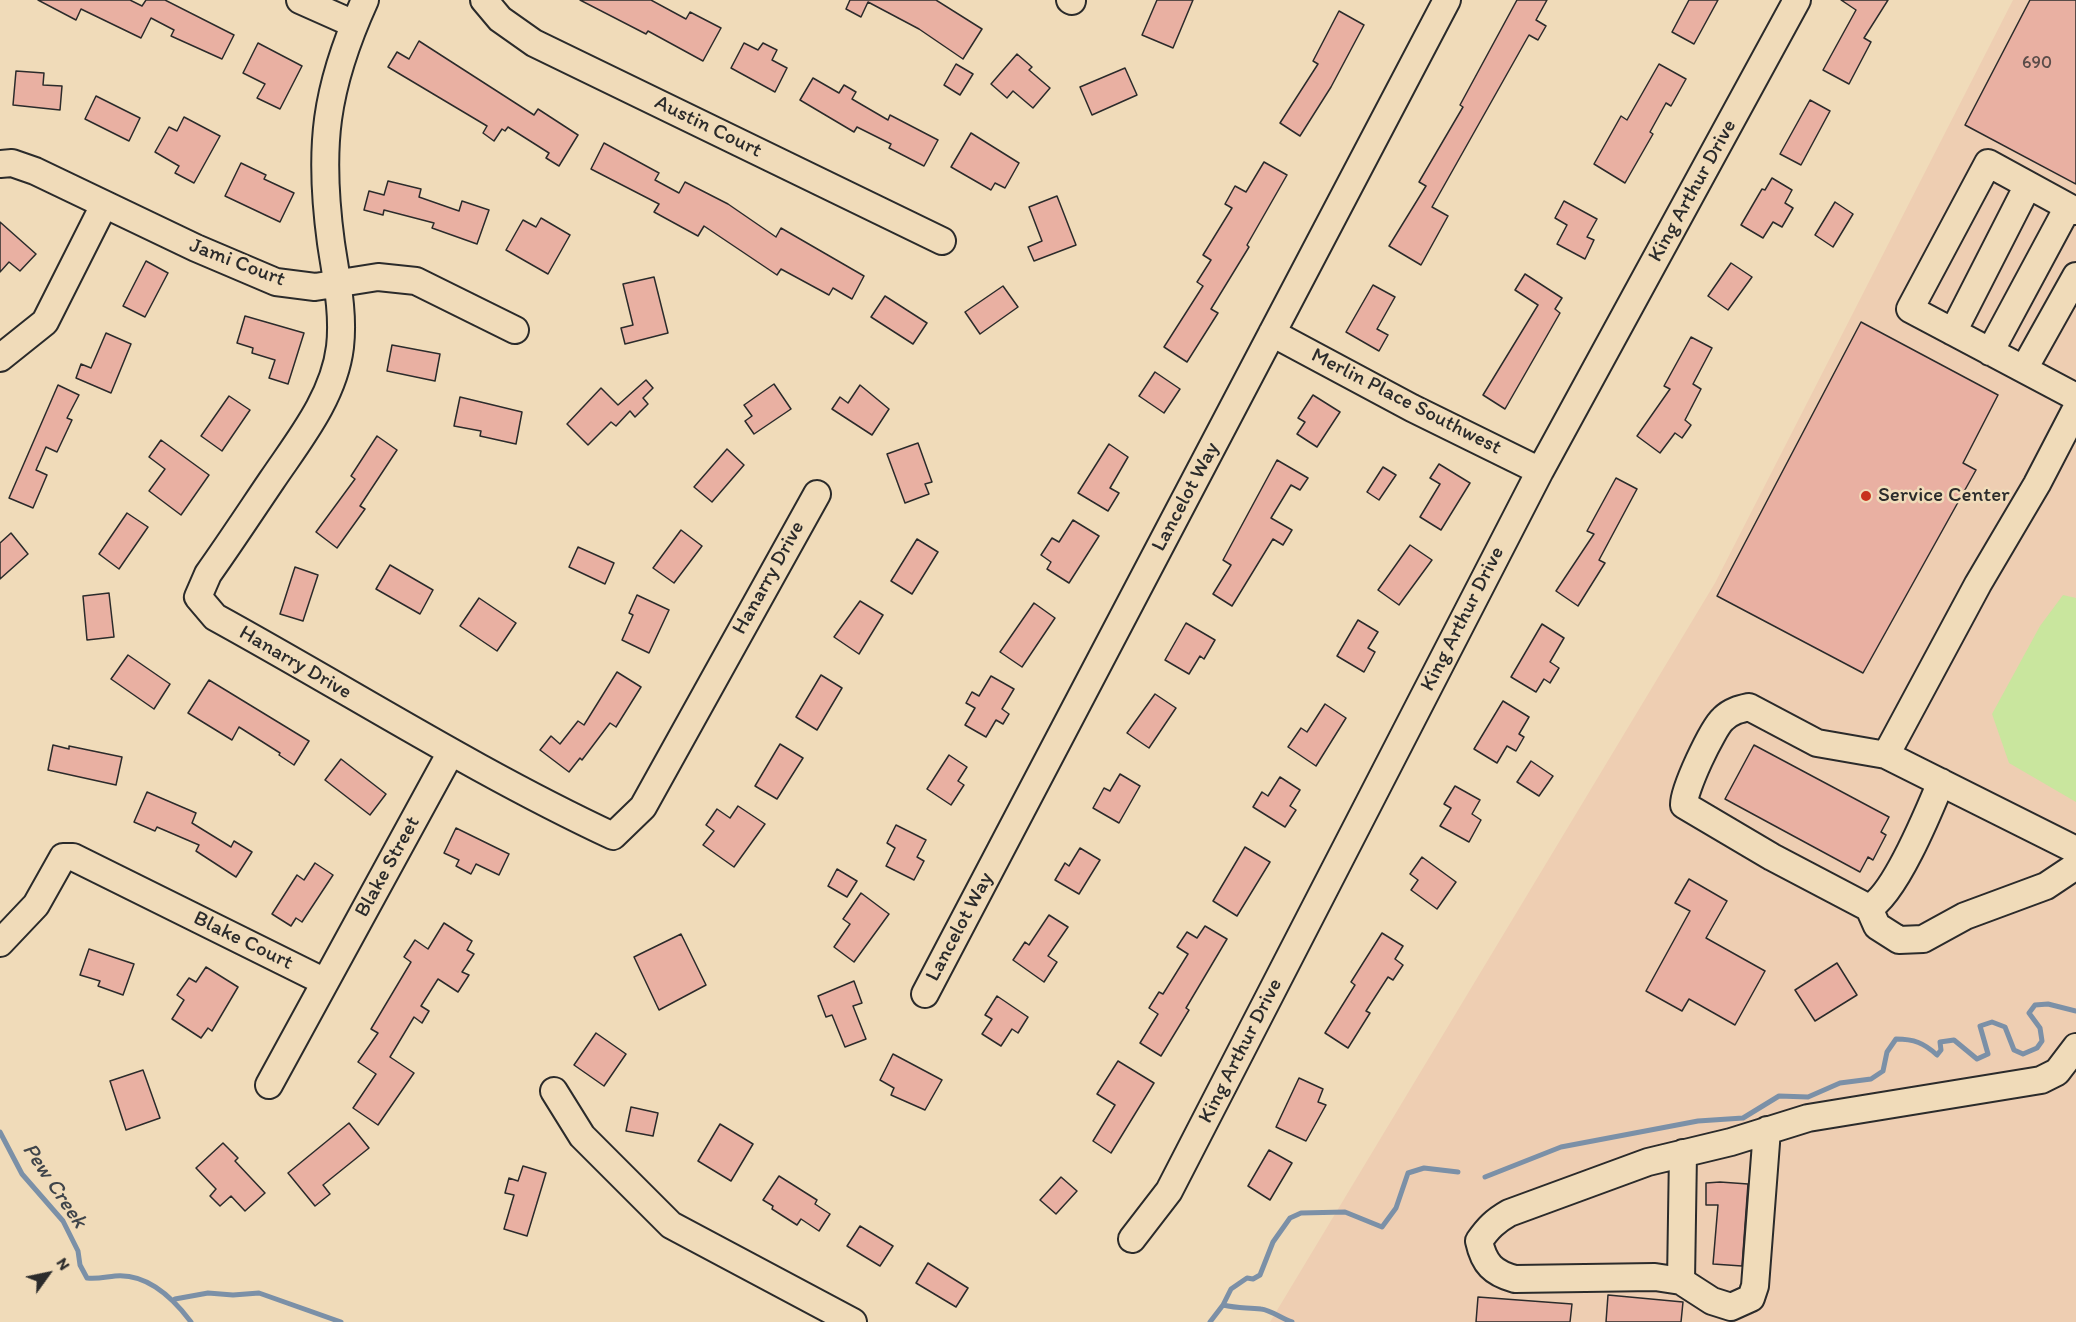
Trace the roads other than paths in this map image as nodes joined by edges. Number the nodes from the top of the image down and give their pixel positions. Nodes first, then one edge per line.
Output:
1 (300, 0) edge
2 (365, 0) edge
3 (484, 0) edge
4 (1448, 0) edge
5 (1797, 0) edge
6 (354, 24) junction
7 (0, 164) edge
8 (2028, 185) junction
9 (104, 205) junction
10 (2072, 209) edge
11 (942, 241) dead end
12 (2076, 276) edge
13 (339, 284) junction
14 (515, 330) dead end
15 (1951, 331) junction
16 (1272, 333) junction
17 (1990, 352) junction
18 (0, 358) edge
19 (2024, 369) junction
20 (2076, 397) edge
21 (2076, 409) edge
22 (1540, 471) junction
23 (817, 494) dead end
24 (451, 752) junction
25 (1886, 755) junction
26 (1941, 782) junction
27 (2076, 850) edge
28 (2076, 866) edge
29 (1869, 908) junction
30 (0, 943) edge
31 (325, 982) junction
32 (925, 994) dead end
33 (2076, 1047) edge
34 (269, 1085) dead end
35 (554, 1091) dead end
36 (1767, 1130) junction
37 (1683, 1153) junction
38 (1132, 1239) dead end
39 (1681, 1281) junction
40 (853, 1322) edge

1 - 6 street
2 - 6 street, Hanarry Drive
3 - 11 street, Austin Court
4 - 16 street, Lancelot Way
5 - 22 street, King Arthur Drive
6 - 13 street, Hanarry Drive
7 - 9 street, Jami Court
8 - 10 street
8 - 15 street
8 - 15 street
9 - 13 street, Jami Court
9 - 18 street
10 - 17 street
12 - 19 street
13 - 14 street, Jami Court
13 - 24 street, Hanarry Drive
15 - 17 street
16 - 22 street, Merlin Place Southwest
16 - 32 street, Lancelot Way
17 - 19 street
19 - 20 street
21 - 25 street
22 - 38 street, King Arthur Drive
23 - 24 street, Hanarry Drive
24 - 31 street, Blake Street
25 - 26 street
25 - 29 street
26 - 27 street
26 - 29 street
28 - 29 street
30 - 31 street, Blake Court
31 - 34 street
33 - 36 street
35 - 40 street
36 - 37 street
36 - 39 street
37 - 39 street
37 - 39 street

